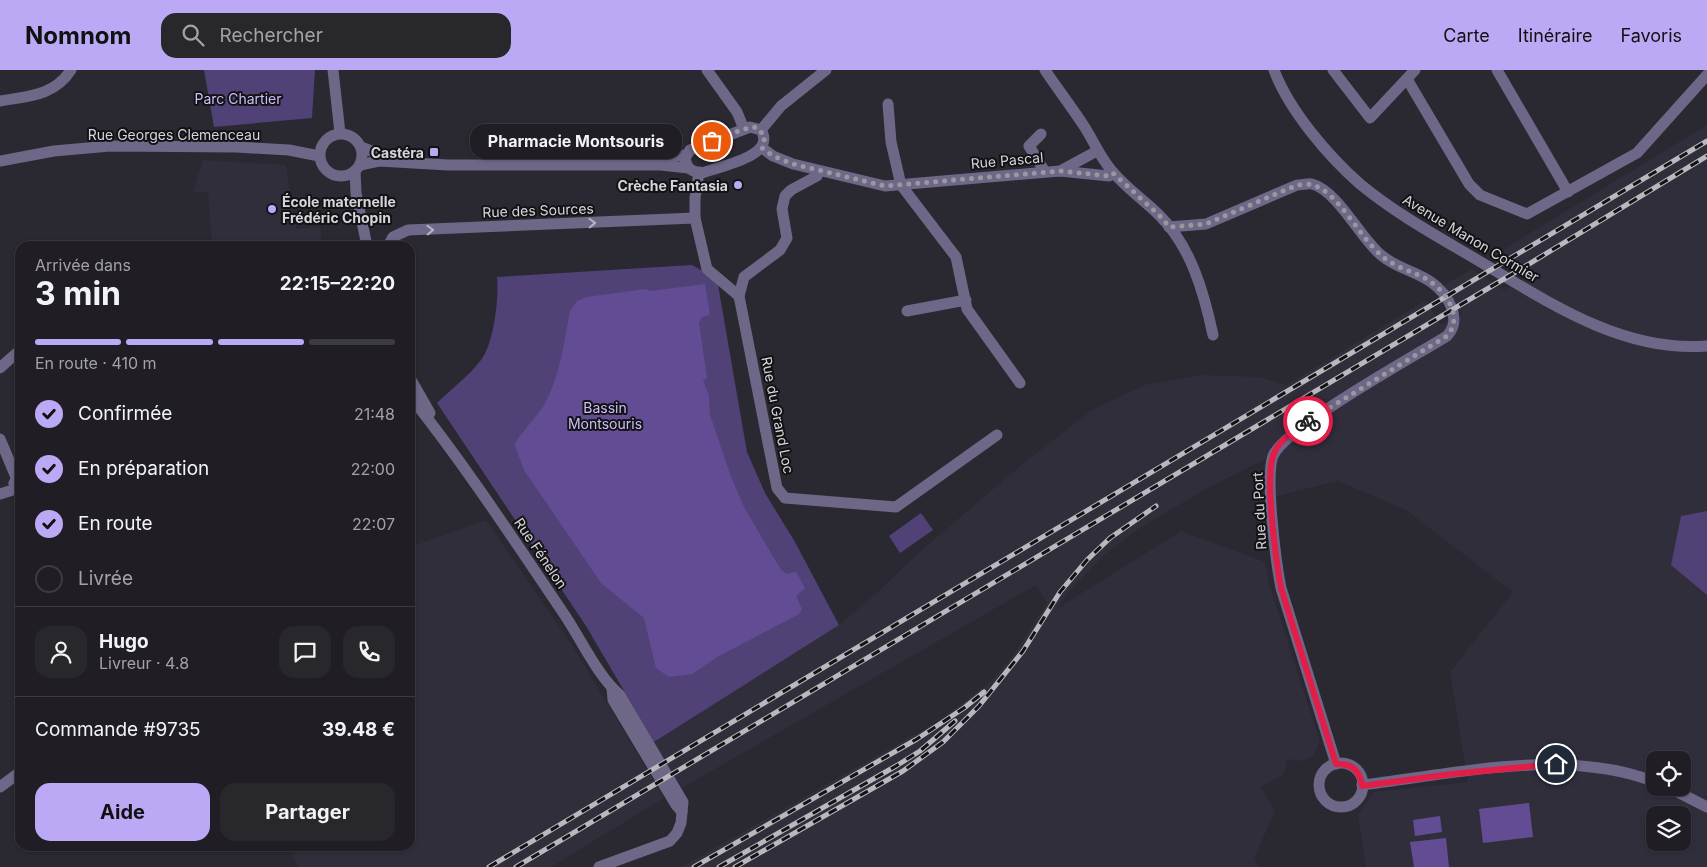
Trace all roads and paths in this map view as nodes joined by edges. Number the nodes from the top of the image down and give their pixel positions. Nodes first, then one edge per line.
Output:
1 (71, 70) edge
2 (333, 70) edge
3 (707, 70) edge
4 (826, 70) edge
5 (1045, 70) edge
6 (1274, 70) edge
7 (1334, 70) edge
8 (1415, 70) edge
9 (1497, 70) edge
10 (1707, 75) edge
11 (1407, 80) junction
12 (0, 101) edge
13 (888, 104) dead end
14 (744, 129) junction
15 (761, 130) junction
16 (340, 133) junction
17 (1041, 134) dead end
18 (361, 147) junction
19 (762, 148) junction
20 (1097, 151) junction
21 (686, 155) junction
22 (319, 156) junction
23 (0, 161) edge
24 (357, 168) junction
25 (688, 168) junction
26 (819, 171) junction
27 (1060, 171) junction
28 (699, 172) junction
29 (1045, 172) junction
30 (1113, 173) junction
31 (342, 176) junction
32 (901, 185) junction
33 (1568, 192) junction
34 (356, 193) junction
35 (695, 218) junction
36 (1169, 227) junction
37 (366, 241) edge
38 (391, 241) edge
39 (739, 296) junction
40 (966, 300) junction
41 (907, 311) dead end
42 (1213, 335) dead end
43 (1707, 346) edge
44 (15, 354) edge
45 (0, 368) edge
46 (1020, 383) dead end
47 (415, 387) edge
48 (415, 402) edge
49 (997, 435) dead end
50 (442, 436) junction
51 (0, 439) edge
52 (15, 469) edge
53 (15, 492) edge
54 (0, 494) edge
55 (1336, 764) junction
56 (15, 776) edge
57 (1646, 779) edge
58 (1362, 786) junction
59 (0, 787) edge
60 (1686, 796) edge
61 (1707, 807) edge
62 (598, 867) edge

1 - 12 street
2 - 16 street
3 - 14 street
4 - 15 street
5 - 20 street
6 - 43 street, Avenue Manon Cormier
7 - 11 street
8 - 11 street
9 - 33 street
10 - 33 street
11 - 33 street
13 - 32 street
14 - 15 street
14 - 21 street
15 - 19 street
16 - 18 street
16 - 22 street
17 - 29 street
18 - 21 street
18 - 24 street
19 - 26 street, Rue Pascal
19 - 28 street
20 - 27 street
20 - 30 street
21 - 25 street
22 - 23 street, Rue Georges Clemenceau
22 - 31 street
24 - 25 street
24 - 31 street
24 - 34 street
25 - 28 street
26 - 32 street, Rue Pascal
26 - 39 street
27 - 29 street, Rue Pascal
27 - 30 street, Rue Pascal
28 - 35 street
29 - 32 street, Rue Pascal
30 - 36 street
31 - 34 street
32 - 40 street
34 - 37 street
38 -> 35 street, Rue des Sources
35 - 39 street
36 - 42 street
36 - 55 street, Rue du Port
39 - 49 street, Rue du Grand Loc
40 - 41 street
40 - 46 street
44 - 45 street
47 - 50 street, Rue Fénelon
48 - 50 street, Rue Fénelon
50 - 62 street, Rue Fénelon
51 - 52 street
53 - 54 street
55 - 58 street
55 - 58 street
56 - 59 street
57 - 58 street
60 - 61 street

